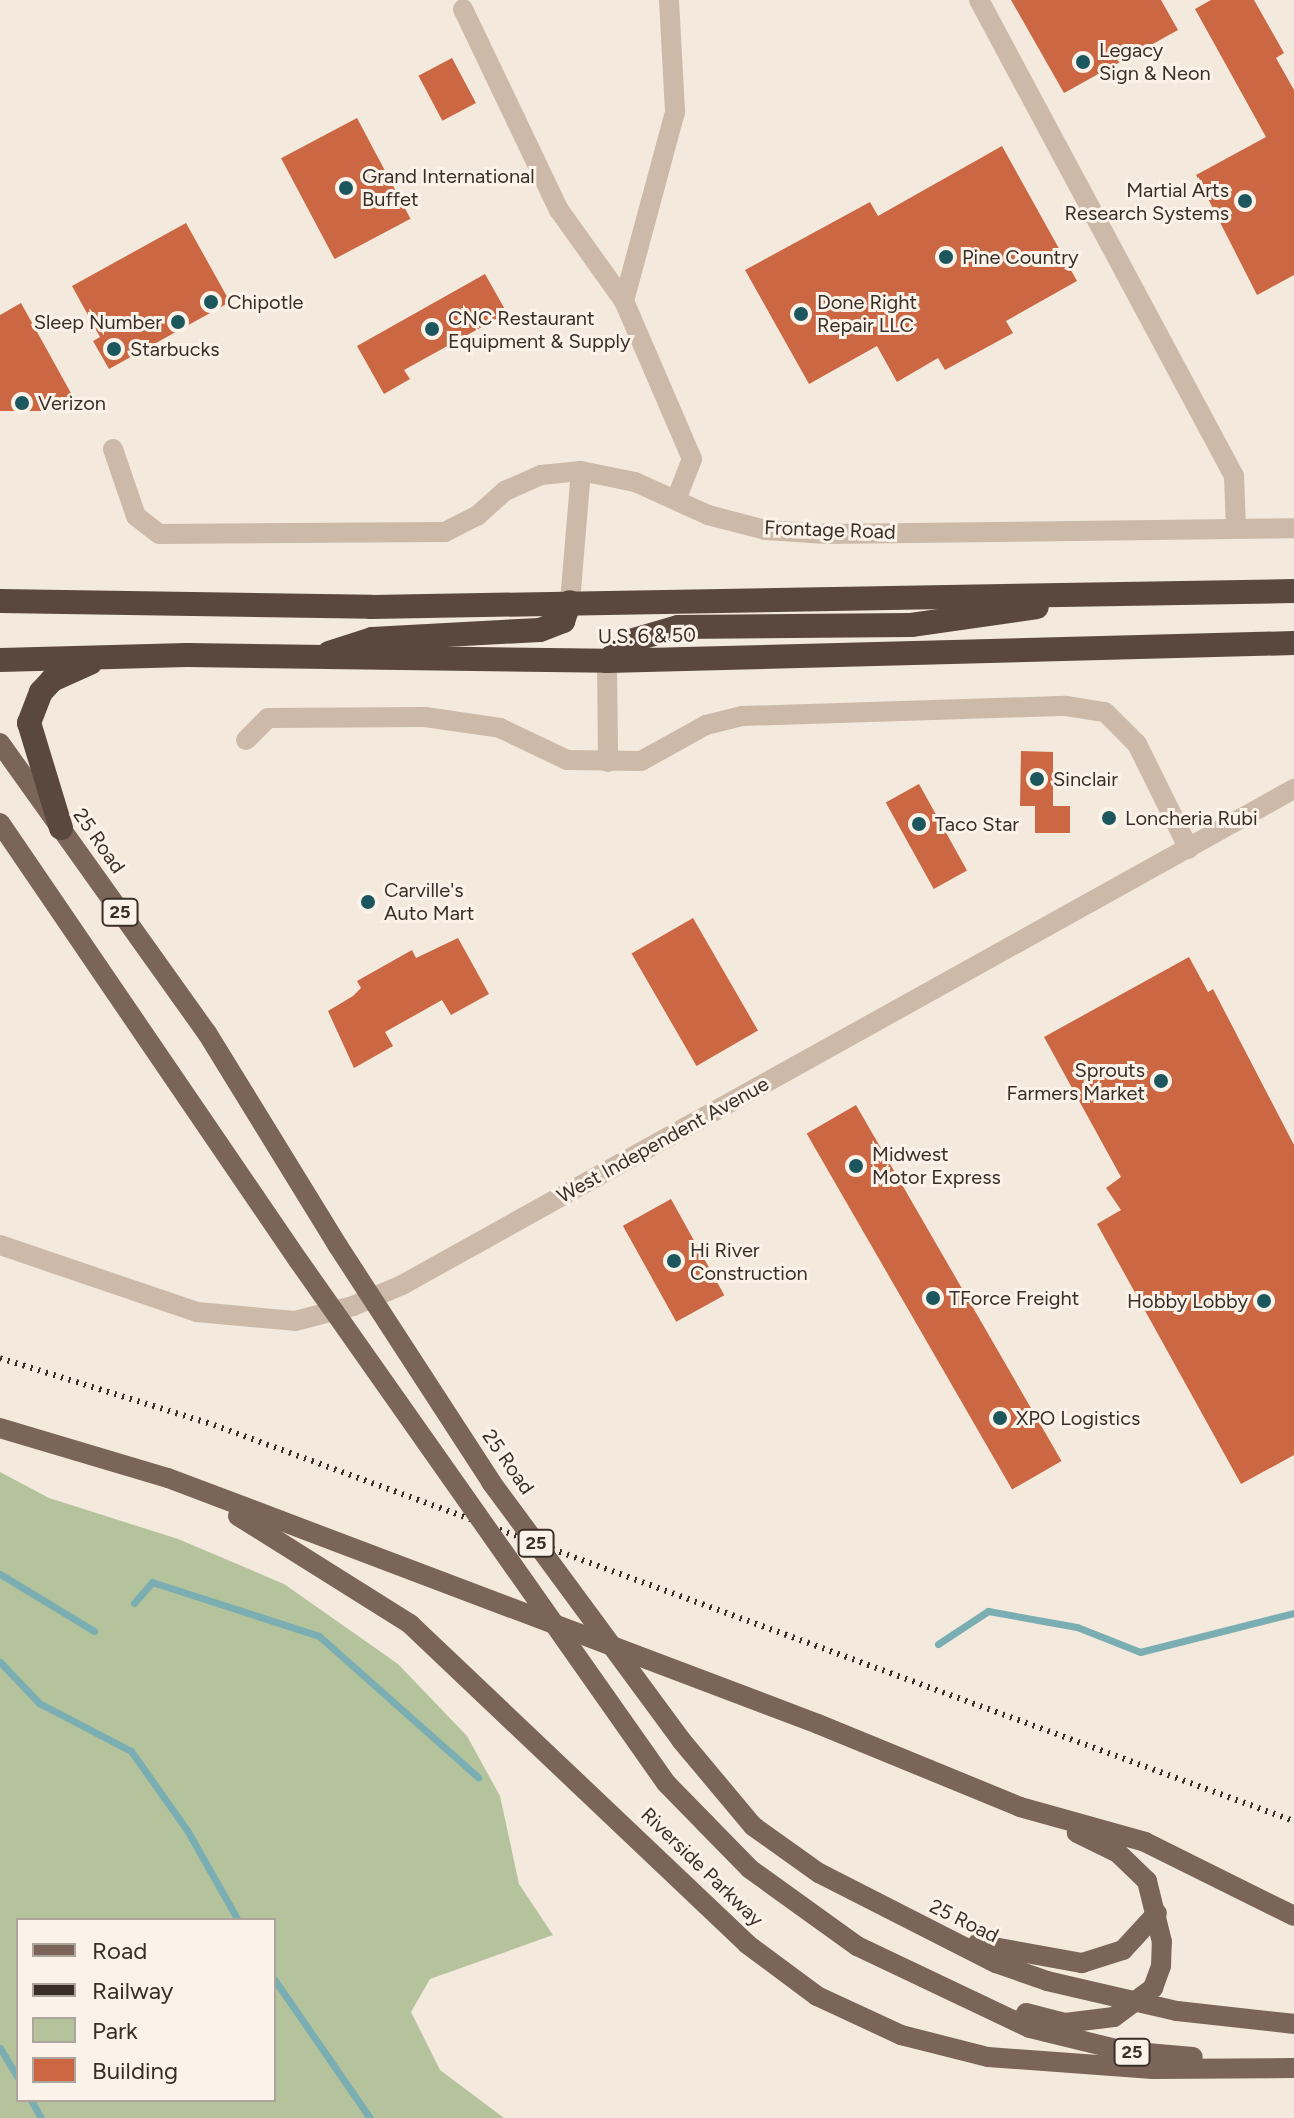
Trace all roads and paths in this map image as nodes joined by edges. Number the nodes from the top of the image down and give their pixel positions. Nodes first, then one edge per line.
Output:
1 (669, 0) edge
2 (979, 0) edge
3 (463, 9) dead end
4 (624, 301) junction
5 (113, 449) dead end
6 (581, 471) junction
7 (676, 500) junction
8 (1236, 528) junction
9 (1294, 528) edge
10 (1294, 591) edge
11 (1090, 596) junction
12 (0, 601) edge
13 (570, 602) junction
14 (1294, 643) edge
15 (187, 655) junction
16 (309, 659) junction
17 (0, 660) edge
18 (607, 661) junction
19 (246, 740) dead end
20 (0, 743) edge
21 (608, 762) junction
22 (1294, 789) edge
23 (0, 823) edge
24 (61, 828) junction
25 (1189, 849) junction
26 (0, 1245) edge
27 (0, 1428) edge
28 (168, 1478) junction
29 (1020, 1807) junction
30 (1157, 1913) junction
31 (1294, 1916) edge
32 (929, 1931) junction
33 (979, 2001) junction
34 (1138, 2002) junction
35 (1294, 2024) edge
36 (1294, 2067) edge

1 - 4 street
2 - 8 street
3 - 4 street
4 - 7 street
5 - 6 street, Frontage Road
6 - 7 street, Frontage Road
6 - 13 street
7 - 8 street, Frontage Road
8 - 9 street, Frontage Road
10 - 11 highway, U.S. 6 & 50
11 - 13 highway, U.S. 6 & 50
11 - 18 highway
12 - 13 highway, U.S. 6 & 50
13 - 16 highway
14 - 18 highway, U.S. 6 & 50
15 - 16 highway, U.S. 6 & 50
15 - 17 highway, U.S. 6 & 50
15 - 24 highway
16 - 18 highway, U.S. 6 & 50
18 - 21 street
19 - 21 street
20 - 24 main road, 25 Road / 25
21 - 25 street
22 - 25 street, West Independent Avenue
23 - 33 main road, 25, bridge
24 - 32 main road, 25 Road / 25, bridge
25 - 26 street, West Independent Avenue
27 - 28 main road, Riverside Parkway
28 - 29 main road, Riverside Parkway
28 - 36 main road, Riverside Parkway
29 - 30 main road
29 - 31 main road, Riverside Parkway
30 - 32 main road
30 - 34 main road
32 - 34 main road, 25 Road / 25
33 - 34 main road
33 - 36 main road, 25
34 - 35 main road, 25 Road / 25

